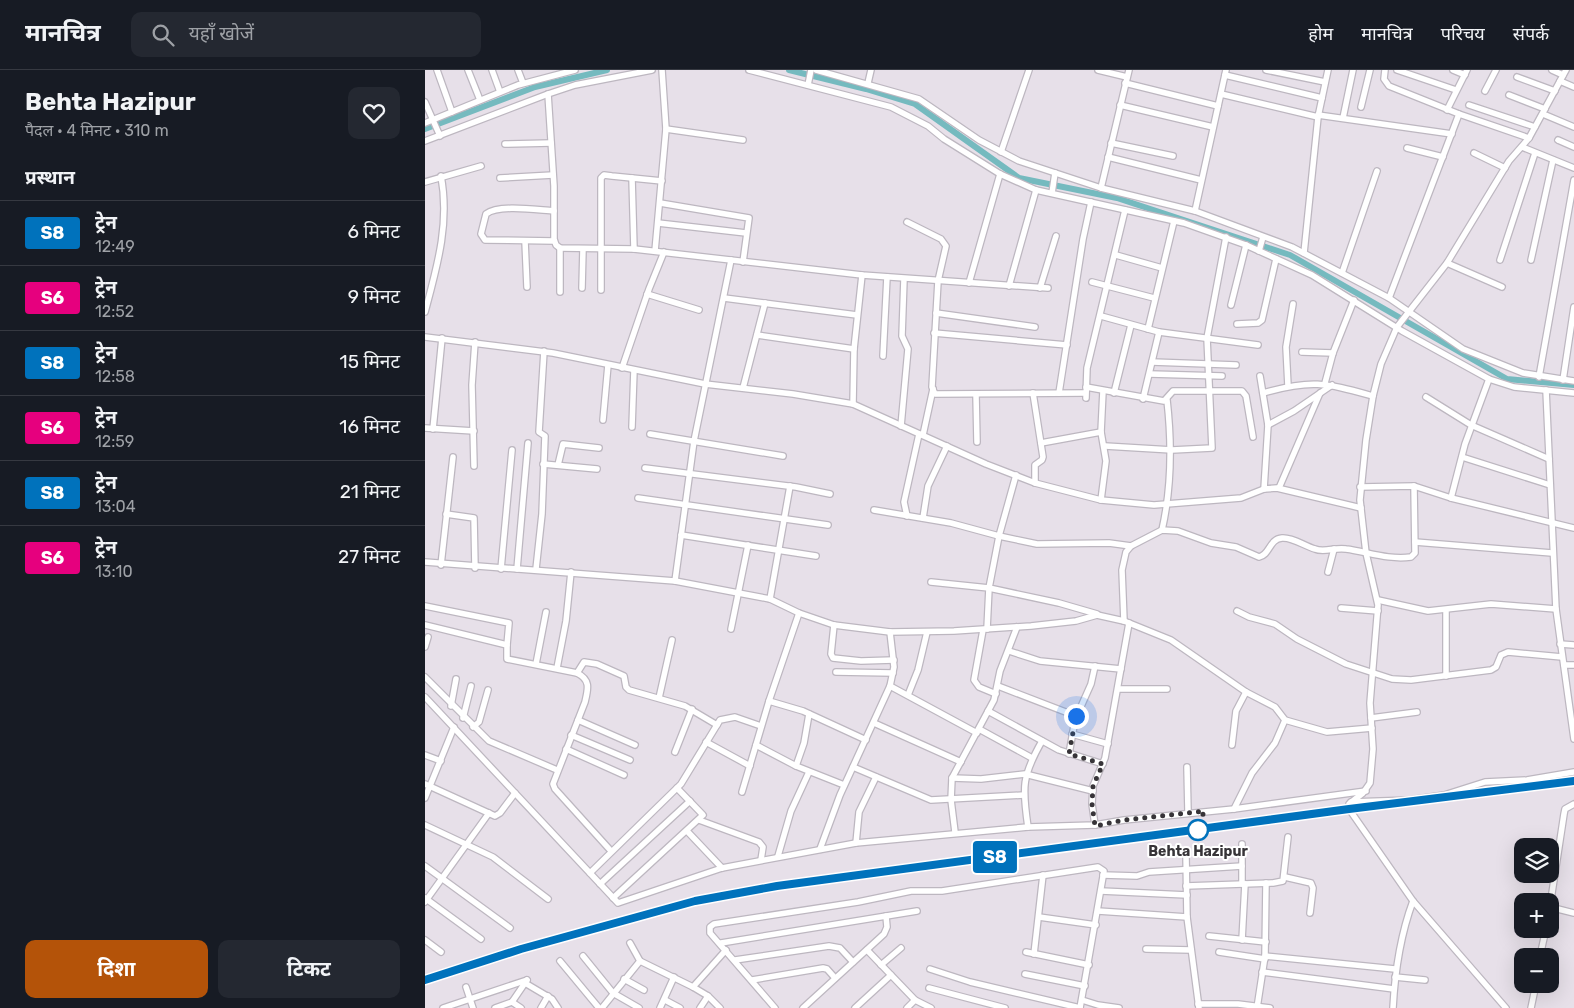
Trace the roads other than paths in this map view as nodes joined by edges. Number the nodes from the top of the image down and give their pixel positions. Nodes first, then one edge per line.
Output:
1 (437, 70) edge
2 (468, 70) edge
3 (492, 70) edge
4 (518, 70) edge
5 (540, 70) edge
6 (575, 70) edge
7 (652, 70) edge
8 (662, 70) edge
9 (749, 70) edge
10 (871, 70) edge
11 (1029, 70) edge
12 (1099, 70) edge
13 (1129, 70) edge
14 (1266, 70) edge
15 (1328, 70) edge
16 (1353, 70) edge
17 (1370, 70) edge
18 (1385, 70) edge
19 (1397, 70) edge
20 (1453, 70) edge
21 (1496, 70) edge
22 (1552, 70) edge
23 (839, 72) edge
24 (1225, 72) edge
25 (1466, 72) edge
26 (1565, 72) edge
27 (812, 73) edge
28 (547, 74) edge
29 (1517, 77) dead end
30 (1126, 80) junction
31 (1560, 81) junction
32 (1325, 82) junction
33 (523, 83) junction
34 (868, 83) junction
35 (808, 85) junction
36 (1574, 87) edge
37 (1457, 90) junction
38 (1485, 91) dead end
39 (1555, 91) junction
40 (500, 92) junction
41 (548, 94) junction
42 (1221, 94) junction
43 (1509, 95) dead end
44 (1322, 98) junction
45 (480, 100) junction
46 (425, 102) edge
47 (1121, 105) junction
48 (1469, 105) dead end
49 (1218, 106) junction
50 (1361, 107) dead end
51 (1447, 110) junction
52 (452, 112) junction
53 (1544, 112) junction
54 (1459, 114) junction
55 (1318, 116) junction
56 (1343, 118) junction
57 (434, 122) junction
58 (425, 123) edge
59 (1213, 127) junction
60 (1535, 127) junction
61 (1574, 128) edge
62 (666, 129) junction
63 (439, 133) junction
64 (1452, 134) junction
65 (1529, 138) junction
66 (743, 140) dead end
67 (1558, 140) dead end
68 (425, 141) edge
69 (551, 143) junction
70 (1111, 143) junction
71 (505, 144) dead end
72 (1522, 147) junction
73 (1574, 147) edge
74 (1407, 148) dead end
75 (1001, 152) junction
76 (1474, 153) dead end
77 (1535, 153) junction
78 (1173, 156) dead end
79 (1108, 157) junction
80 (1443, 157) junction
81 (1553, 160) junction
82 (481, 166) dead end
83 (1505, 168) junction
84 (1574, 168) edge
85 (1377, 171) dead end
86 (1000, 174) junction
87 (553, 175) junction
88 (441, 176) junction
89 (1055, 176) junction
90 (500, 178) dead end
91 (632, 178) junction
92 (1201, 180) junction
93 (1574, 180) edge
94 (662, 181) junction
95 (425, 182) edge
96 (1101, 188) junction
97 (1036, 190) junction
98 (1053, 190) junction
99 (1091, 202) junction
100 (660, 203) junction
101 (1125, 210) junction
102 (1195, 210) junction
103 (554, 211) junction
104 (1173, 221) junction
105 (907, 222) dead end
106 (658, 223) junction
107 (746, 233) junction
108 (1056, 236) dead end
109 (1226, 237) junction
110 (525, 241) junction
111 (554, 241) junction
112 (1261, 243) junction
113 (1246, 245) junction
114 (560, 248) junction
115 (602, 248) junction
116 (583, 249) junction
117 (634, 249) junction
118 (655, 251) junction
119 (664, 252) junction
120 (1305, 253) junction
121 (1116, 255) junction
122 (1276, 258) junction
123 (731, 260) junction
124 (1500, 260) dead end
125 (1531, 260) dead end
126 (743, 262) junction
127 (1447, 263) junction
128 (1161, 268) junction
129 (1342, 273) junction
130 (862, 275) junction
131 (887, 277) junction
132 (904, 279) junction
133 (938, 281) junction
134 (1092, 282) dead end
135 (969, 284) junction
136 (1009, 286) junction
137 (1108, 286) junction
138 (527, 287) dead end
139 (1502, 287) dead end
140 (582, 288) dead end
141 (1040, 288) junction
142 (1048, 288) dead end
143 (601, 290) dead end
144 (560, 292) dead end
145 (647, 294) junction
146 (725, 298) junction
147 (1154, 298) junction
148 (1389, 298) junction
149 (1354, 300) junction
150 (765, 303) junction
151 (1293, 304) dead end
152 (1231, 305) dead end
153 (1574, 307) edge
154 (699, 310) dead end
155 (1409, 310) junction
156 (425, 312) edge
157 (936, 313) junction
158 (857, 315) junction
159 (1101, 316) junction
160 (1237, 324) dead end
161 (1131, 325) junction
162 (1035, 326) dead end
163 (1397, 327) junction
164 (1148, 330) junction
165 (1159, 332) junction
166 (935, 333) junction
167 (757, 335) junction
168 (425, 337) edge
169 (442, 338) junction
170 (1207, 338) junction
171 (475, 342) junction
172 (1067, 345) junction
173 (1258, 345) dead end
174 (854, 349) junction
175 (544, 352) junction
176 (1302, 352) dead end
177 (1333, 353) junction
178 (883, 356) dead end
179 (1152, 362) junction
180 (1208, 364) junction
181 (608, 365) junction
182 (1237, 365) dead end
183 (622, 368) junction
184 (634, 370) junction
185 (1150, 374) junction
186 (1209, 376) junction
187 (1222, 376) dead end
188 (1260, 376) dead end
189 (1539, 377) junction
190 (1489, 379) junction
191 (1563, 380) junction
192 (1574, 381) edge
193 (1325, 383) junction
194 (705, 384) junction
195 (1332, 385) junction
196 (1288, 386) junction
197 (743, 388) junction
198 (933, 389) junction
199 (1209, 390) junction
200 (1546, 390) junction
201 (1103, 391) junction
202 (1059, 392) junction
203 (1086, 392) junction
204 (1033, 393) junction
205 (1114, 393) junction
206 (1263, 393) junction
207 (1320, 393) junction
208 (1574, 393) edge
209 (976, 395) junction
210 (1373, 396) junction
211 (1426, 397) dead end
212 (1143, 399) junction
213 (1167, 400) junction
214 (853, 404) junction
215 (603, 420) dead end
216 (1268, 425) junction
217 (1471, 425) junction
218 (901, 426) junction
219 (632, 427) dead end
220 (425, 428) edge
221 (433, 429) junction
222 (474, 431) junction
223 (1101, 432) junction
224 (650, 434) dead end
225 (921, 434) junction
226 (1253, 437) dead end
227 (694, 441) junction
228 (977, 442) dead end
229 (528, 443) dead end
230 (1041, 443) junction
231 (947, 446) junction
232 (1105, 446) junction
233 (599, 448) dead end
234 (512, 450) dead end
235 (1171, 450) junction
236 (783, 456) dead end
237 (453, 457) dead end
238 (1462, 457) junction
239 (1549, 459) junction
240 (543, 464) junction
241 (558, 465) junction
242 (474, 466) dead end
243 (645, 468) dead end
244 (597, 470) dead end
245 (688, 475) junction
246 (1016, 475) junction
247 (1035, 483) junction
248 (1550, 485) junction
249 (790, 486) junction
250 (1414, 486) junction
251 (1361, 487) junction
252 (1279, 488) junction
253 (1264, 489) junction
254 (831, 494) dead end
255 (638, 498) dead end
256 (1451, 498) junction
257 (1101, 500) junction
258 (685, 504) junction
259 (1168, 504) junction
260 (1361, 508) junction
261 (874, 510) dead end
262 (446, 514) junction
263 (907, 516) junction
264 (784, 518) junction
265 (923, 518) junction
266 (1551, 523) junction
267 (828, 525) dead end
268 (1574, 528) edge
269 (1162, 530) junction
270 (681, 534) junction
271 (999, 536) junction
272 (1415, 542) junction
273 (748, 545) junction
274 (1131, 546) junction
275 (1334, 548) junction
276 (778, 550) junction
277 (1366, 553) junction
278 (1552, 553) junction
279 (816, 556) dead end
280 (425, 562) edge
281 (441, 565) junction
282 (475, 568) junction
283 (501, 569) junction
284 (517, 569) junction
285 (536, 569) junction
286 (571, 572) junction
287 (1328, 572) dead end
288 (675, 581) junction
289 (931, 582) dead end
290 (989, 588) junction
291 (739, 594) junction
292 (770, 600) junction
293 (1377, 600) junction
294 (425, 606) edge
295 (1341, 608) dead end
296 (1556, 609) junction
297 (1446, 610) junction
298 (1237, 611) dead end
299 (1378, 611) junction
300 (546, 612) dead end
301 (799, 613) junction
302 (1097, 615) junction
303 (1127, 622) junction
304 (425, 625) edge
305 (834, 625) junction
306 (1017, 627) junction
307 (731, 629) dead end
308 (985, 629) junction
309 (890, 632) junction
310 (927, 632) junction
311 (428, 637) dead end
312 (672, 640) dead end
313 (1560, 644) junction
314 (507, 645) junction
315 (1574, 645) edge
316 (425, 648) edge
317 (1009, 651) junction
318 (1562, 657) junction
319 (894, 660) junction
320 (536, 664) junction
321 (1564, 665) junction
322 (1574, 665) edge
323 (1095, 666) junction
324 (557, 668) junction
325 (1121, 669) junction
326 (837, 672) dead end
327 (577, 673) junction
328 (893, 673) junction
329 (1372, 674) junction
330 (1446, 676) junction
331 (425, 677) edge
332 (456, 679) dead end
333 (471, 686) dead end
334 (890, 686) junction
335 (998, 686) junction
336 (1118, 689) junction
337 (1167, 689) dead end
338 (488, 690) dead end
339 (1246, 692) junction
340 (996, 694) junction
341 (908, 696) junction
342 (659, 698) junction
343 (425, 699) edge
344 (769, 701) junction
345 (451, 706) junction
346 (692, 709) junction
347 (988, 711) junction
348 (1417, 712) dead end
349 (809, 714) junction
350 (1076, 716) junction
351 (463, 718) junction
352 (1371, 718) junction
353 (578, 720) junction
354 (1285, 720) junction
355 (874, 723) junction
356 (717, 725) junction
357 (761, 726) junction
358 (454, 727) junction
359 (473, 727) junction
360 (1372, 728) junction
361 (978, 731) junction
362 (1072, 734) junction
363 (571, 735) junction
364 (1574, 739) edge
365 (866, 740) junction
366 (1042, 741) junction
367 (706, 742) junction
368 (1108, 744) junction
369 (635, 745) dead end
370 (756, 745) junction
371 (1232, 745) dead end
372 (566, 749) junction
373 (675, 752) dead end
374 (425, 754) edge
375 (1069, 754) junction
376 (1032, 758) junction
377 (630, 760) dead end
378 (441, 761) junction
379 (961, 762) junction
380 (1103, 764) junction
381 (750, 766) junction
382 (796, 766) junction
383 (853, 767) junction
384 (1187, 767) dead end
385 (557, 770) junction
386 (809, 772) junction
387 (1574, 772) edge
388 (624, 774) dead end
389 (1025, 774) junction
390 (876, 777) junction
391 (952, 778) junction
392 (427, 785) edge
393 (844, 785) junction
394 (677, 788) junction
395 (1366, 790) junction
396 (1093, 791) junction
397 (742, 792) dead end
398 (515, 793) junction
399 (1024, 795) junction
400 (425, 798) edge
401 (951, 800) junction
402 (690, 801) junction
403 (1351, 802) junction
404 (1574, 804) edge
405 (1235, 809) junction
406 (1188, 812) junction
407 (489, 813) junction
408 (699, 820) junction
409 (425, 825) edge
410 (1095, 826) junction
411 (1028, 827) junction
412 (687, 831) junction
413 (955, 832) junction
414 (1289, 838) dead end
415 (856, 843) junction
416 (467, 844) junction
417 (1242, 844) dead end
418 (820, 849) junction
419 (611, 851) junction
420 (1186, 855) dead end
421 (778, 856) junction
422 (761, 860) junction
423 (425, 866) edge
424 (1242, 866) junction
425 (722, 868) junction
426 (1186, 870) junction
427 (590, 873) junction
428 (1043, 875) junction
429 (1103, 875) junction
430 (1285, 877) junction
431 (443, 879) junction
432 (1266, 883) junction
433 (600, 884) junction
434 (1243, 884) junction
435 (1186, 886) junction
436 (1101, 891) junction
437 (1552, 893) edge
438 (1187, 895) junction
439 (613, 898) junction
440 (548, 899) dead end
441 (426, 900) edge
442 (1413, 901) junction
443 (1559, 909) edge
444 (917, 911) dead end
445 (1098, 911) junction
446 (1309, 913) dead end
447 (1574, 913) edge
448 (886, 916) junction
449 (1039, 917) junction
450 (1187, 917) junction
451 (1096, 925) junction
452 (509, 928) dead end
453 (1209, 936) dead end
454 (481, 939) dead end
455 (425, 940) edge
456 (1242, 940) junction
457 (1266, 942) junction
458 (721, 943) junction
459 (630, 944) dead end
460 (901, 948) dead end
461 (1146, 949) dead end
462 (726, 950) junction
463 (867, 950) junction
464 (1191, 950) junction
465 (441, 952) dead end
466 (1026, 952) dead end
467 (1219, 952) dead end
468 (1034, 954) junction
469 (583, 956) dead end
470 (1265, 957) junction
471 (735, 960) junction
472 (561, 961) dead end
473 (640, 961) junction
474 (853, 962) junction
475 (881, 965) junction
476 (1089, 965) junction
477 (930, 969) dead end
478 (1395, 969) junction
479 (1262, 972) junction
480 (1025, 974) dead end
481 (891, 976) junction
482 (674, 977) junction
483 (1395, 977) junction
484 (835, 978) junction
485 (624, 979) junction
486 (752, 980) junction
487 (1425, 980) dead end
488 (525, 983) junction
489 (1085, 986) junction
490 (466, 987) dead end
491 (693, 987) junction
492 (929, 988) dead end
493 (1394, 989) junction
494 (644, 990) dead end
495 (613, 993) junction
496 (1534, 993) edge
497 (548, 996) junction
498 (707, 996) junction
499 (470, 1000) junction
500 (665, 1000) junction
501 (915, 1000) junction
502 (1082, 1000) junction
503 (512, 1002) junction
504 (1198, 1006) edge
505 (1257, 1007) edge
506 (443, 1008) edge
507 (473, 1008) edge
508 (495, 1008) edge
509 (521, 1008) edge
510 (541, 1008) edge
511 (559, 1008) edge
512 (601, 1008) edge
513 (639, 1008) edge
514 (660, 1008) edge
515 (680, 1008) edge
516 (700, 1008) edge
517 (720, 1008) edge
518 (775, 1008) edge
519 (803, 1008) edge
520 (855, 1008) edge
521 (907, 1008) edge
522 (931, 1008) edge
523 (1005, 1008) edge
524 (1080, 1008) edge
525 (1119, 1008) edge
526 (1271, 1008) edge
527 (1393, 1008) edge
528 (1506, 1008) edge
529 (1531, 1008) edge

1 - 52 street
2 - 45 street
3 - 40 street
4 - 33 street
5 - 28 street
6 - 28 street
7 - 41 street
8 - 62 street
9 - 35 street
10 - 34 street
11 - 75 street
12 - 30 street
13 - 30 street
14 - 32 street
15 - 32 street
16 - 56 street
17 - 50 street
18 - 51 street
19 - 37 street
20 - 25 street
21 - 38 street
22 - 26 street
23 - 27 street
23 - 34 street
24 - 42 street
24 - 44 street
25 - 37 street
26 - 31 street
27 - 35 street
28 - 33 street
29 - 39 street
30 - 47 street
30 - 49 street
31 - 36 street
31 - 39 street
32 - 44 street
33 - 40 street
34 - 75 street
35 - 86 street
37 - 51 street
39 - 53 street
40 - 45 street
41 - 63 street
41 - 69 street
42 - 49 street
42 - 55 street
43 - 53 street
44 - 55 street
45 - 52 street
46 - 57 street
47 - 59 street
47 - 70 street
48 - 60 street
49 - 59 street
51 - 54 street
52 - 57 street
53 - 60 street
53 - 61 street
54 - 64 street
54 - 65 street
55 - 56 street
55 - 120 street
56 - 64 street
57 - 58 street
57 - 63 street
59 - 92 street
60 - 65 street
62 - 66 street
62 - 94 street
63 - 68 street
64 - 80 street
65 - 72 street
67 - 73 street
69 - 71 street
69 - 87 street
70 - 78 street
70 - 79 street
72 - 77 street
72 - 83 street
74 - 80 street
75 - 89 street
76 - 83 street
77 - 81 street
77 - 124 street
79 - 92 street
79 - 96 street
80 - 148 street
81 - 84 street
81 - 125 street
82 - 88 street
83 - 127 street
85 - 129 street
86 - 97 street
86 - 135 street
87 - 90 street
87 - 103 street
88 - 95 street
88 - 156 street
89 - 96 street
89 - 98 street
91 - 94 street
91 - 115 street
91 - 117 street
92 - 102 street
93 - 189 street
94 - 100 street
96 - 102 street
97 - 98 street
97 - 136 street
98 - 99 street
99 - 101 street
99 - 172 street
100 - 106 street
100 - 107 street
101 - 104 street
101 - 121 street
102 - 112 street
103 - 110 street
103 - 111 street
104 - 109 street
104 - 128 street
105 - 133 street
106 - 107 street
106 - 118 street
107 - 126 street
108 - 141 street
109 - 113 street
109 - 170 street
110 - 111 street
110 - 138 street
111 - 114 street
112 - 113 street
112 - 120 street
112 - 122 street
113 - 152 street
114 - 116 street
114 - 144 street
115 - 116 street
115 - 117 street
115 - 143 street
116 - 140 street
117 - 118 street
118 - 119 street
119 - 123 street
119 - 145 street
120 - 129 street
121 - 128 street
121 - 137 street
122 - 149 street
122 - 160 street
123 - 126 street
123 - 146 street
126 - 130 street
127 - 139 street
127 - 155 street
128 - 147 street
129 - 148 street
130 - 131 street
130 - 158 street
131 - 132 street
131 - 178 street
132 - 133 street
132 - 218 street
133 - 135 street
133 - 157 street
134 - 137 street
135 - 136 street
136 - 141 street
137 - 147 street
137 - 159 street
141 - 142 street
145 - 154 street
145 - 183 street
146 - 150 street
146 - 194 street
147 - 164 street
148 - 155 street
149 - 163 street
149 - 177 street
150 - 158 street
150 - 167 street
151 - 196 street
153 - 191 street
155 - 163 street
155 - 189 street
157 - 162 street
157 - 166 street
158 - 174 street
159 - 161 street
159 - 203 street
161 - 164 street
161 - 205 street
163 - 190 street
163 - 210 street
164 - 165 street
165 - 170 street
165 - 179 street
166 - 172 street
166 - 198 street
167 - 174 street
167 - 197 street
168 - 169 street
169 - 171 street
169 - 221 street
170 - 173 street
170 - 180 street
171 - 175 street
171 - 222 street
172 - 202 street
174 - 214 street
175 - 181 street
175 - 240 street
176 - 177 street
177 - 193 street
179 - 180 street
179 - 185 street
180 - 182 street
180 - 186 street
181 - 183 street
181 - 215 street
183 - 184 street
184 - 194 street
184 - 219 street
185 - 186 street
185 - 212 street
186 - 187 street
186 - 199 street
188 - 206 street
189 - 191 street
190 - 200 street
190 - 217 street
191 - 192 street
193 - 195 street
193 - 196 street
194 - 197 street
194 - 227 street
195 - 207 street
195 - 210 street
196 - 206 street
197 - 214 street
198 - 209 street
198 - 225 street
199 - 213 street
199 - 226 street
199 - 235 street
200 - 208 street
200 - 239 street
201 - 203 street
201 - 205 street
201 - 223 street
202 - 203 street
202 - 204 street
204 - 209 street
204 - 230 street
205 - 212 street
206 - 216 street
207 - 216 street
207 - 252 street
209 - 228 street
210 - 251 street
211 - 217 street
212 - 213 street
213 - 235 street
214 - 218 street
216 - 253 street
217 - 238 street
217 - 239 street
218 - 225 street
220 - 221 street
221 - 222 street
222 - 242 street
223 - 230 street
223 - 232 street
224 - 227 street
225 - 231 street
225 - 263 street
227 - 236 street
227 - 245 street
229 - 284 street
230 - 247 street
231 - 246 street
231 - 265 street
232 - 235 street
232 - 257 street
233 - 241 street
234 - 283 street
235 - 259 street
237 - 262 street
238 - 248 street
238 - 256 street
239 - 248 street
240 - 241 street
240 - 285 street
241 - 244 street
243 - 245 street
245 - 249 street
245 - 258 street
246 - 247 street
246 - 271 street
247 - 257 street
248 - 266 street
249 - 254 street
249 - 264 street
250 - 251 street
250 - 256 street
250 - 272 street
251 - 260 street
252 - 253 street
252 - 260 street
253 - 259 street
255 - 258 street
256 - 266 street
257 - 259 street
258 - 264 street
258 - 270 street
259 - 269 street
260 - 277 street
261 - 263 street
262 - 281 street
262 - 282 street
263 - 265 street
264 - 267 street
264 - 276 street
265 - 271 street
266 - 268 street
266 - 278 street
269 - 274 street
269 - 275 street
270 - 273 street
270 - 288 street
271 - 274 street
271 - 290 street
272 - 277 street
272 - 278 street
273 - 276 street
273 - 291 street
274 - 303 street
275 - 277 street
275 - 287 street
276 - 279 street
276 - 292 street
277 - 293 street
278 - 296 street
280 - 281 street
281 - 282 street
282 - 283 street
283 - 284 street
284 - 285 street
285 - 286 street
286 - 288 street
286 - 324 street
288 - 291 street
289 - 290 street
290 - 302 street
290 - 308 street
291 - 292 street
291 - 307 street
292 - 301 street
293 - 297 street
293 - 299 street
294 - 314 street
295 - 299 street
296 - 297 street
296 - 313 street
297 - 330 street
298 - 329 street
299 - 329 street
300 - 320 street
301 - 305 street
301 - 344 street
302 - 303 street
302 - 306 street
303 - 325 street
303 - 339 street
304 - 314 street
305 - 309 street
305 - 319 street
306 - 308 street
306 - 317 street
308 - 310 street
308 - 340 street
309 - 310 street
309 - 319 street
310 - 341 street
311 - 316 street
312 - 342 street
313 - 315 street
313 - 318 street
314 - 320 street
317 - 323 street
317 - 335 street
318 - 321 street
318 - 330 street
319 - 328 street
320 - 324 street
321 - 322 street
321 - 364 street
323 - 325 street
323 - 350 street
324 - 327 street
325 - 336 street
326 - 328 street
327 - 342 street
327 - 353 street
328 - 334 street
329 - 330 street
329 - 352 street
331 - 345 street
332 - 345 street
333 - 351 street
334 - 341 street
334 - 355 street
335 - 340 street
335 - 350 street
336 - 337 street
336 - 368 street
338 - 359 street
339 - 354 street
339 - 371 street
340 - 347 street
341 - 361 street
342 - 346 street
343 - 358 street
344 - 349 street
344 - 357 street
345 - 351 street
346 - 356 street
346 - 373 street
347 - 361 street
347 - 366 street
348 - 352 street
349 - 365 street
349 - 382 street
350 - 362 street
351 - 359 street
352 - 360 street
353 - 363 street
353 - 369 street
354 - 360 street
354 - 405 street
355 - 365 street
355 - 379 street
356 - 357 street
356 - 367 street
357 - 370 street
358 - 378 street
358 - 398 street
359 - 385 street
360 - 395 street
361 - 376 street
361 - 379 street
362 - 368 street
362 - 375 street
363 - 372 street
363 - 377 street
365 - 383 street
366 - 375 street
366 - 376 street
367 - 381 street
367 - 394 street
368 - 380 street
370 - 381 street
370 - 382 street
372 - 385 street
372 - 388 street
374 - 378 street
375 - 380 street
376 - 389 street
378 - 392 street
379 - 391 street
380 - 396 street
381 - 397 street
382 - 386 street
383 - 390 street
383 - 393 street
384 - 406 street
385 - 419 street
386 - 393 street
386 - 421 street
387 - 403 street
389 - 391 street
389 - 396 street
389 - 399 street
390 - 401 street
390 - 415 street
391 - 401 street
392 - 400 street
392 - 407 street
393 - 418 street
394 - 402 street
394 - 419 street
395 - 403 street
395 - 405 street
396 - 410 street
398 - 407 street
398 - 427 street
399 - 401 street
399 - 411 street
401 - 413 street
402 - 408 street
402 - 433 street
403 - 442 street
404 - 437 street
405 - 406 street
406 - 410 street
407 - 416 street
408 - 412 street
408 - 422 street
409 - 416 street
410 - 411 street
411 - 413 street
412 - 425 street
412 - 439 street
413 - 415 street
414 - 430 street
415 - 418 street
416 - 431 street
416 - 440 street
417 - 424 street
418 - 421 street
419 - 427 street
420 - 426 street
421 - 422 street
422 - 425 street
423 - 431 street
424 - 426 street
424 - 434 street
425 - 439 street
426 - 429 street
426 - 435 street
427 - 433 street
428 - 429 street
428 - 449 street
428 - 458 street
429 - 436 street
430 - 432 street
430 - 446 street
431 - 441 street
431 - 452 street
432 - 434 street
432 - 457 street
433 - 439 street
434 - 435 street
434 - 456 street
435 - 438 street
436 - 438 street
436 - 445 street
438 - 450 street
441 - 454 street
442 - 478 street
442 - 528 street
443 - 447 street
444 - 448 street
445 - 450 street
445 - 451 street
448 - 458 street
448 - 463 street
449 - 451 street
449 - 468 street
450 - 464 street
451 - 476 street
453 - 456 street
455 - 465 street
456 - 457 street
457 - 470 street
458 - 462 street
459 - 473 street
460 - 475 street
461 - 464 street
462 - 471 street
462 - 491 street
463 - 474 street
463 - 475 street
464 - 504 street
466 - 468 street
467 - 470 street
468 - 476 street
469 - 495 street
470 - 478 street
470 - 479 street
471 - 474 street
471 - 486 street
472 - 512 street
473 - 482 street
473 - 485 street
474 - 484 street
475 - 481 street
476 - 489 street
477 - 524 street
478 - 483 street
479 - 493 street
479 - 505 street
480 - 489 street
481 - 501 street
481 - 520 street
482 - 491 street
482 - 500 street
483 - 487 street
483 - 493 street
484 - 486 street
484 - 519 street
485 - 494 street
485 - 495 street
486 - 518 street
488 - 497 street
488 - 499 street
488 - 503 street
489 - 502 street
490 - 499 street
491 - 498 street
492 - 523 street
493 - 527 street
495 - 512 street
495 - 513 street
496 - 529 street
497 - 510 street
497 - 511 street
498 - 516 street
498 - 517 street
499 - 506 street
499 - 507 street
500 - 514 street
500 - 515 street
501 - 521 street
501 - 522 street
502 - 524 street
502 - 525 street
503 - 508 street
503 - 509 street
504 - 505 street
505 - 526 street

